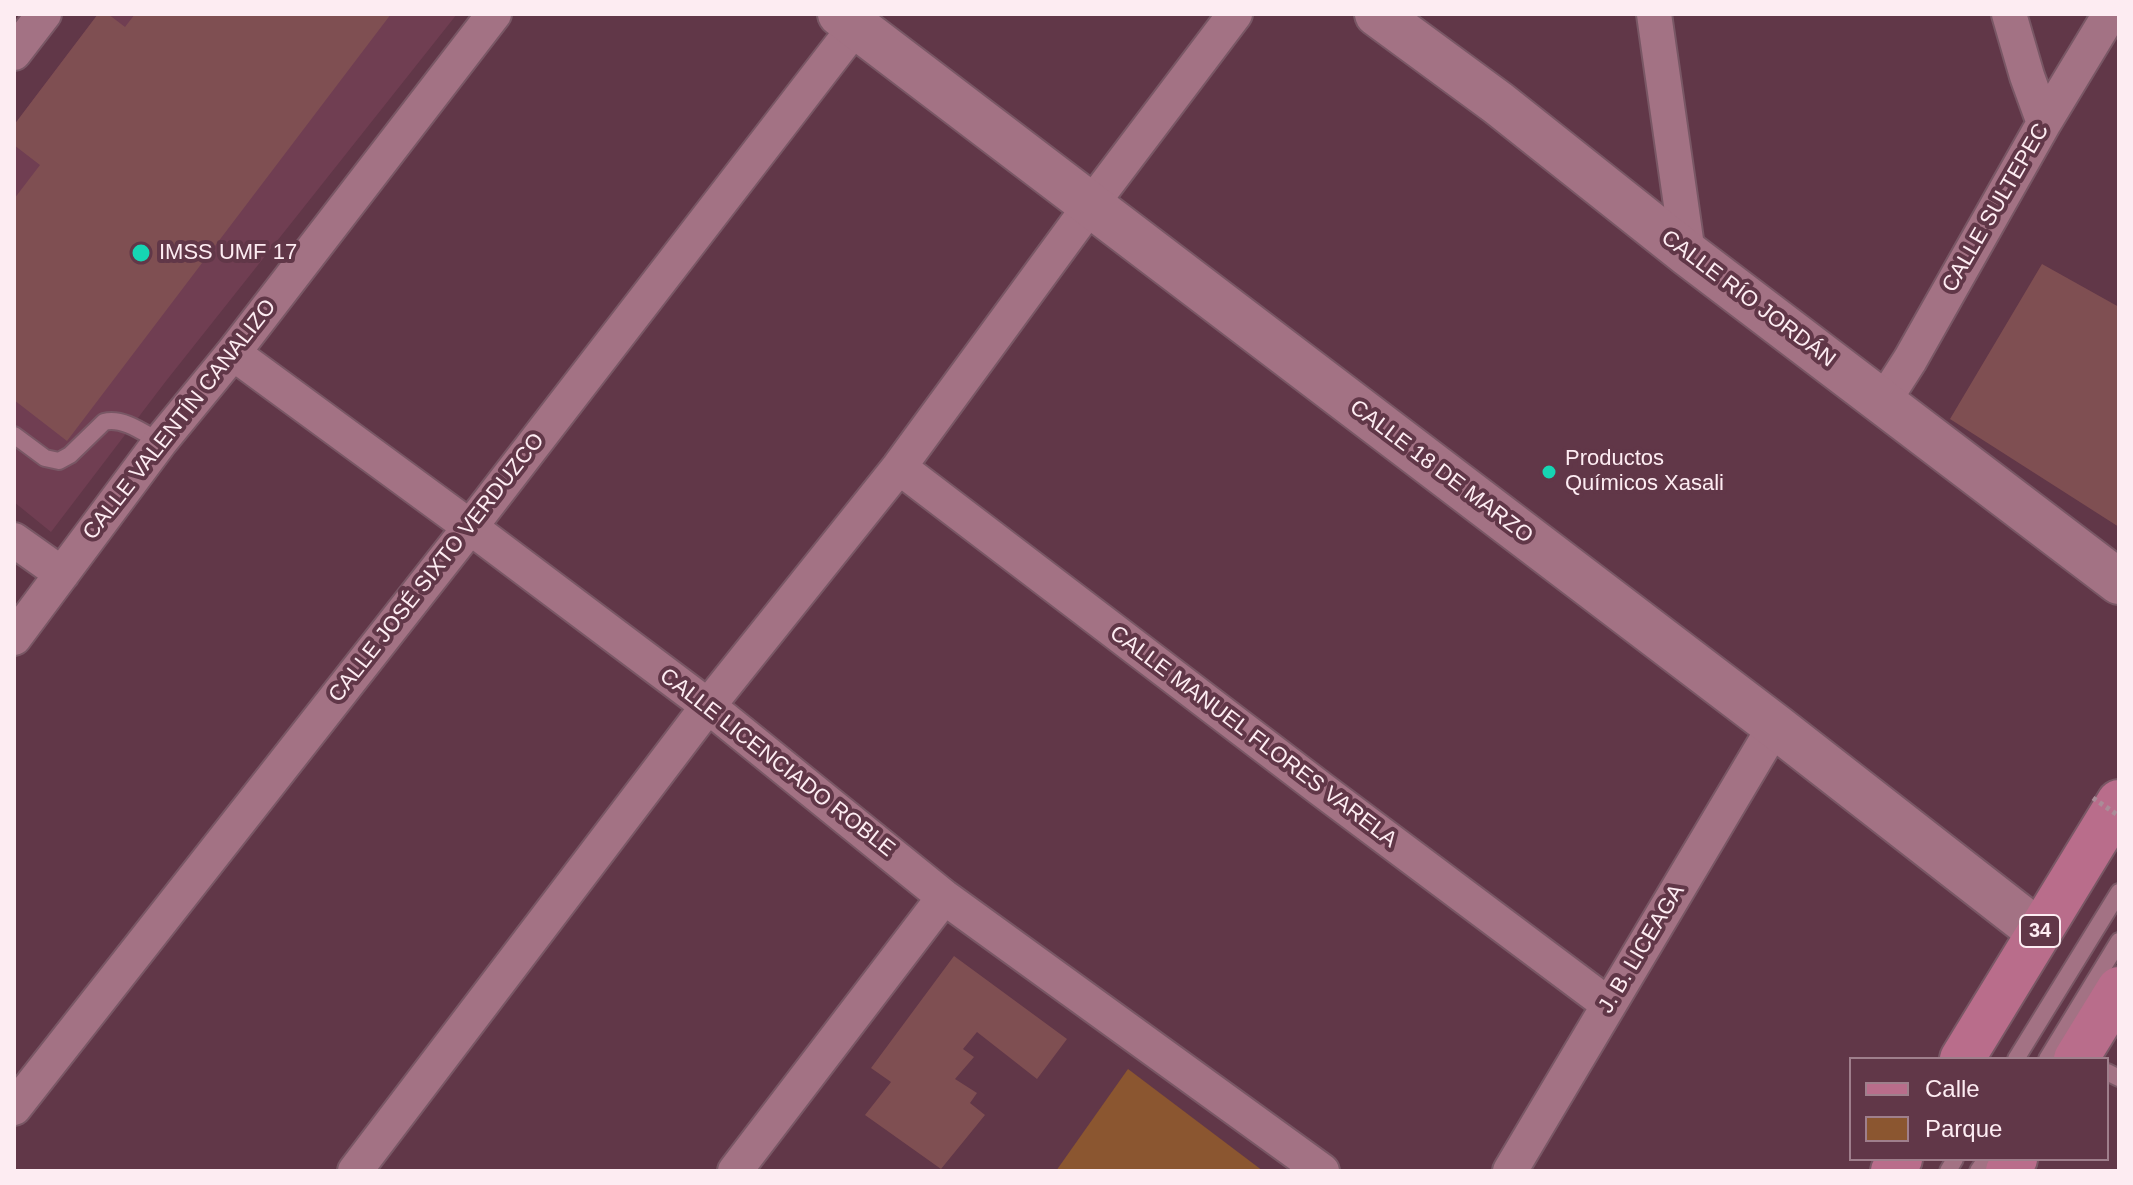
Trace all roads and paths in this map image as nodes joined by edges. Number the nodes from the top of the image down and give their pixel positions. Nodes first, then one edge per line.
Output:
1 (44, 14) edge
2 (494, 14) edge
3 (1235, 14) edge
4 (1377, 14) edge
5 (1654, 14) edge
6 (2009, 14) edge
7 (2110, 14) edge
8 (848, 20) edge
9 (14, 53) edge
10 (2044, 123) junction
11 (1090, 206) junction
12 (1688, 254) junction
13 (233, 353) junction
14 (1883, 402) junction
15 (14, 435) edge
16 (160, 442) junction
17 (899, 467) junction
18 (470, 527) junction
19 (14, 540) edge
20 (62, 574) junction
21 (2119, 582) edge
22 (14, 638) edge
23 (708, 706) junction
24 (1775, 726) junction
25 (2106, 800) edge
26 (2119, 816) edge
27 (2119, 892) edge
28 (944, 897) junction
29 (2039, 932) junction
30 (2119, 941) edge
31 (2119, 989) edge
32 (1609, 1005) junction
33 (1963, 1057) edge
34 (2017, 1057) edge
35 (2079, 1057) edge
36 (2080, 1057) edge
37 (14, 1108) edge
38 (355, 1171) edge
39 (735, 1171) edge
40 (1322, 1171) edge
41 (1510, 1171) edge

1 - 9 street
2 - 13 street, CALLE VALENTÍN CANALIZO
3 - 11 street
4 - 12 street, CALLE RÍO JORDÁN
5 - 12 street
6 - 10 street
7 - 10 street, CALLE SULTEPEC
8 - 11 street, CALLE 18 DE MARZO
8 - 18 street, CALLE JOSÉ SIXTO VERDUZCO
10 - 14 street, CALLE SULTEPEC
11 - 17 street
11 - 24 street, CALLE 18 DE MARZO
12 - 14 street, CALLE RÍO JORDÁN
13 - 16 street, CALLE VALENTÍN CANALIZO
13 - 18 street, CALLE LICENCIADO ROBLE
14 - 21 street, CALLE RÍO JORDÁN
15 - 16 lane
16 - 20 street, CALLE VALENTÍN CANALIZO
17 - 23 street
17 - 32 street, CALLE MANUEL FLORES VARELA
18 - 23 street, CALLE LICENCIADO ROBLE
18 - 37 street, CALLE JOSÉ SIXTO VERDUZCO
19 - 20 street
20 - 22 street, CALLE VALENTÍN CANALIZO
23 - 28 street, CALLE LICENCIADO ROBLE
23 - 38 street
24 - 29 street, CALLE 18 DE MARZO
24 - 32 street, J. B. LICEAGA
25 - 26 path, bridge
25 - 29 main road, 34
27 - 34 lane
28 - 39 street
28 - 40 street, CALLE LICENCIADO ROBLE
29 - 33 main road, 34
30 - 35 lane
31 - 36 main road
32 - 41 street, J. B. LICEAGA

